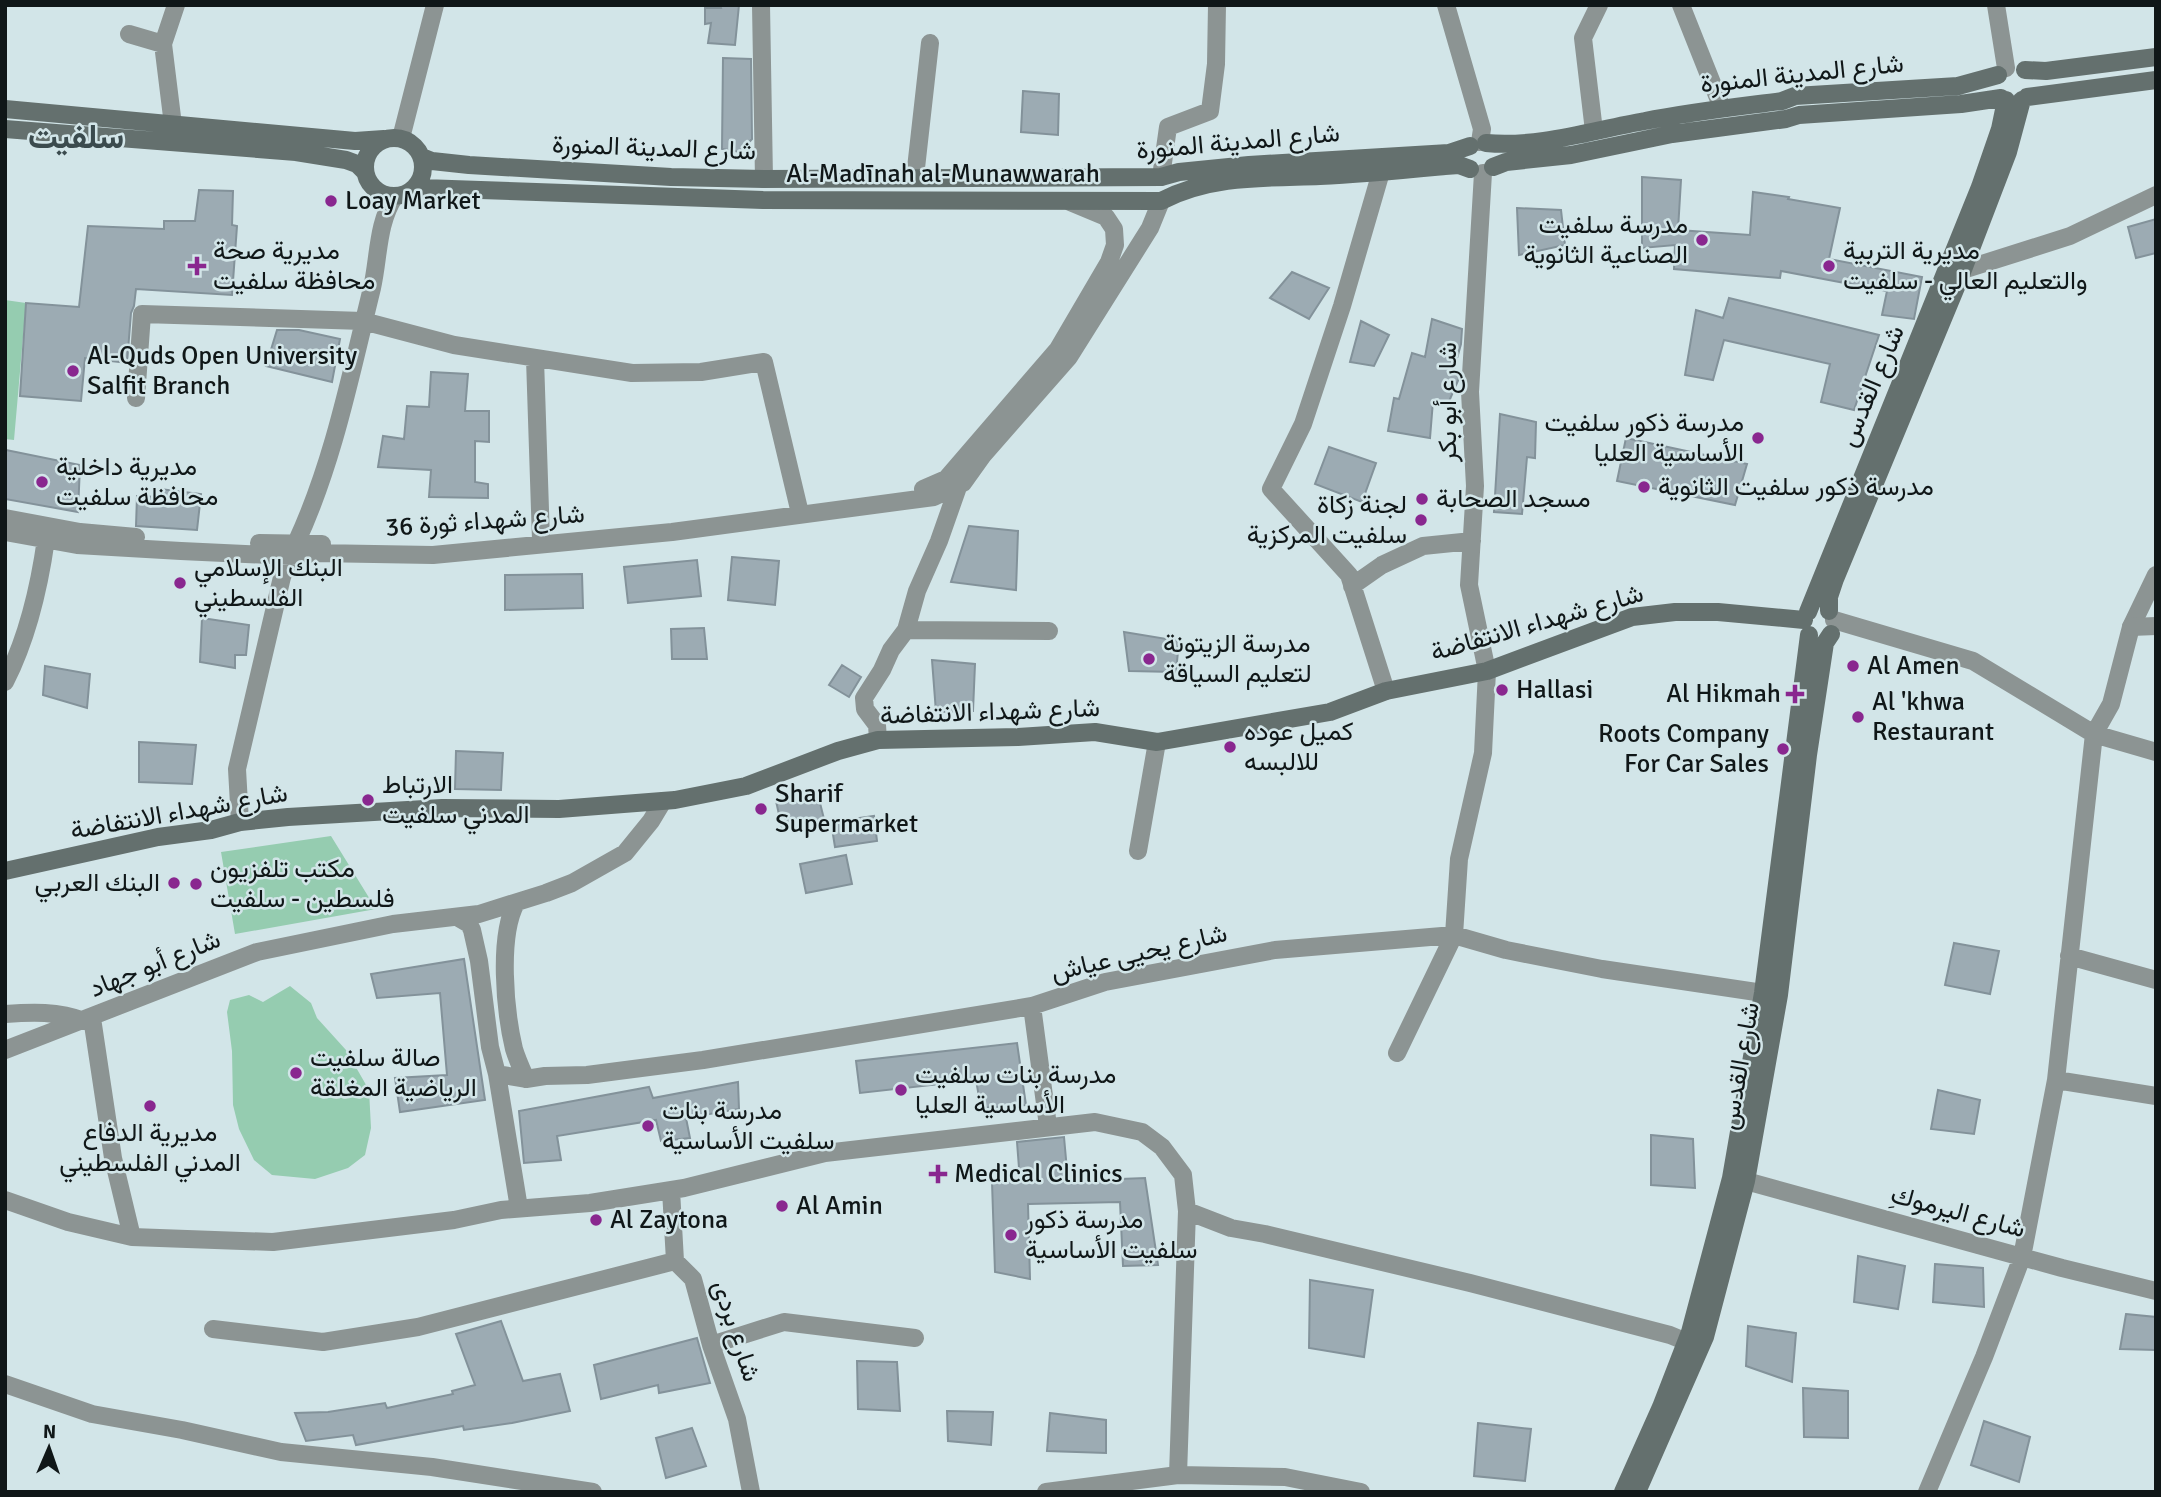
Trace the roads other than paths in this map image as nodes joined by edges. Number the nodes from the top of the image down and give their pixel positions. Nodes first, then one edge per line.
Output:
1 (176, 5) edge
2 (435, 5) edge
3 (761, 5) edge
4 (1217, 5) edge
5 (1446, 5) edge
6 (1600, 5) edge
7 (1681, 5) edge
8 (1996, 5) edge
9 (129, 34) dead end
10 (930, 43) dead end
11 (163, 44) junction
12 (2156, 57) edge
13 (2025, 70) junction
14 (2002, 72) junction
15 (2156, 80) edge
16 (2014, 99) junction
17 (1722, 108) junction
18 (5, 109) edge
19 (173, 125) junction
20 (5, 129) edge
21 (1594, 131) junction
22 (392, 139) junction
23 (1479, 144) junction
24 (422, 157) junction
25 (1482, 170) junction
26 (365, 172) junction
27 (1381, 172) junction
28 (915, 177) junction
29 (1161, 177) junction
30 (764, 178) junction
31 (403, 193) junction
32 (2156, 195) edge
33 (1066, 201) junction
34 (1161, 201) junction
35 (1963, 270) junction
36 (363, 321) junction
37 (536, 359) junction
38 (136, 398) dead end
39 (956, 483) junction
40 (922, 500) junction
41 (799, 509) junction
42 (5, 518) edge
43 (945, 522) junction
44 (5, 532) edge
45 (46, 539) junction
46 (541, 540) junction
47 (1472, 541) junction
48 (294, 550) junction
49 (2156, 575) edge
50 (1352, 586) junction
51 (1807, 622) junction
52 (1831, 622) junction
53 (2156, 626) edge
54 (2131, 627) junction
55 (906, 630) junction
56 (1049, 631) dead end
57 (1487, 671) junction
58 (5, 682) edge
59 (1386, 691) junction
60 (2094, 734) junction
61 (878, 740) junction
62 (1157, 742) junction
63 (2156, 751) edge
64 (663, 801) junction
65 (240, 822) junction
66 (1138, 851) dead end
67 (5, 871) edge
68 (516, 902) junction
69 (457, 917) junction
70 (1454, 935) junction
71 (2069, 956) junction
72 (2156, 981) edge
73 (1763, 993) junction
74 (1032, 1006) junction
75 (5, 1014) edge
76 (88, 1020) junction
77 (5, 1050) edge
78 (1397, 1053) dead end
79 (497, 1074) junction
80 (526, 1079) junction
81 (2056, 1080) junction
82 (501, 1096) junction
83 (2156, 1096) edge
84 (1048, 1126) junction
85 (1746, 1181) junction
86 (671, 1190) junction
87 (5, 1200) edge
88 (519, 1208) junction
89 (1187, 1211) junction
90 (132, 1237) junction
91 (2022, 1256) junction
92 (675, 1261) junction
93 (2156, 1291) edge
94 (213, 1329) dead end
95 (915, 1338) dead end
96 (1687, 1342) junction
97 (711, 1345) junction
98 (5, 1384) edge
99 (1178, 1475) junction
100 (593, 1492) edge
101 (751, 1492) edge
102 (1045, 1492) edge
103 (1361, 1492) edge
104 (1623, 1492) edge
105 (1637, 1492) edge
106 (1927, 1492) edge

1 - 11 street
2 - 22 street
3 - 30 street
4 - 29 street
5 - 23 street
6 - 21 street
7 - 17 street
8 - 14 street
9 - 11 street
10 - 28 street
11 - 19 street
12 - 13 main road
13 - 14 main road
13 - 16 main road
14 - 16 main road
14 - 17 main road, شارع المدينة المنورة
15 - 16 main road, شارع المدينة المنورة
16 - 25 main road, شارع المدينة المنورة
16 - 35 main road, شارع القدس
16 - 51 main road, شارع القدس
17 - 21 main road, شارع المدينة المنورة
18 - 19 main road
19 - 22 main road
20 - 26 main road
21 - 23 main road, شارع المدينة المنورة
22 - 24 main road
22 - 26 main road
23 - 25 main road
23 - 25 main road
23 - 29 main road, شارع المدينة المنورة
24 - 30 main road, شارع المدينة المنورة
24 - 31 main road
25 - 27 main road, Al-Madīnah al-Munawwarah
25 - 47 street, شارع أبو بكر
26 - 31 main road
27 - 34 main road, Al-Madīnah al-Munawwarah
27 - 50 street
28 - 29 main road, شارع المدينة المنورة
28 - 30 main road, شارع المدينة المنورة
31 - 33 main road, Al-Madīnah al-Munawwarah
31 - 36 street
32 - 35 street
33 - 34 main road, Al-Madīnah al-Munawwarah
33 - 39 street
34 - 39 street
35 - 52 main road, شارع القدس
36 - 37 street
36 - 38 street
36 - 48 street
37 - 41 street
37 - 46 street
39 - 40 street, شارع شهداء ثورة 36
39 - 41 street, شارع شهداء ثورة 36
39 - 43 street
40 - 43 street
40 - 48 street, شارع شهداء ثورة 36
41 - 46 street, شارع شهداء ثورة 36
42 - 48 street, شارع شهداء ثورة 36
43 - 55 street
44 - 45 street, شارع شهداء ثورة 36
45 - 48 street, شارع شهداء ثورة 36
45 - 58 street
46 - 48 street, شارع شهداء ثورة 36
47 - 50 street
47 - 57 street, شارع أبو بكر
48 - 65 street
49 - 54 street
50 - 59 street
51 - 52 main road
51 - 52 main road
51 - 57 main road, شارع شهداء الانتفاضة
51 - 73 main road, شارع القدس
52 - 60 street
52 - 85 main road, شارع القدس
53 - 54 street
54 - 60 street
55 - 56 street
55 - 61 street
57 - 59 main road, شارع شهداء الانتفاضة
57 - 70 street, شارع أبو بكر
59 - 62 main road, شارع شهداء الانتفاضة
60 - 63 street
60 - 71 street
61 - 62 main road, شارع شهداء الانتفاضة
61 - 64 main road, شارع شهداء الانتفاضة
62 - 66 street
64 - 65 main road, شارع شهداء الانتفاضة
64 - 68 street, شارع أبو جهاد
65 - 67 main road, شارع شهداء الانتفاضة
68 - 69 street, شارع أبو جهاد
68 - 80 street
69 - 76 street, شارع أبو جهاد
69 - 79 street
70 - 73 street, شارع يحيى عياش
70 - 74 street, شارع يحيى عياش
70 - 78 street
71 - 72 street
71 - 81 street
73 - 96 main road, شارع القدس
74 - 80 street, شارع يحيى عياش
74 - 84 street
75 - 76 street
76 - 77 street, شارع أبو جهاد
76 - 90 street
79 - 80 street
79 - 82 street
80 - 82 street
81 - 83 street
81 - 91 street
82 - 88 street
84 - 86 street
84 - 89 street
85 - 91 street, ِشارع اليرموك
85 - 105 main road, شارع القدس
86 - 88 street
86 - 92 street, شارع بردى
87 - 90 street
88 - 90 street
89 - 96 street
89 - 99 street
91 - 93 street, ِشارع اليرموك
91 - 106 street
92 - 94 street
92 - 97 street, شارع بردى
95 - 97 street
96 - 104 main road, شارع القدس
97 - 101 street, شارع بردى
98 - 100 street
99 - 102 street
99 - 103 street

